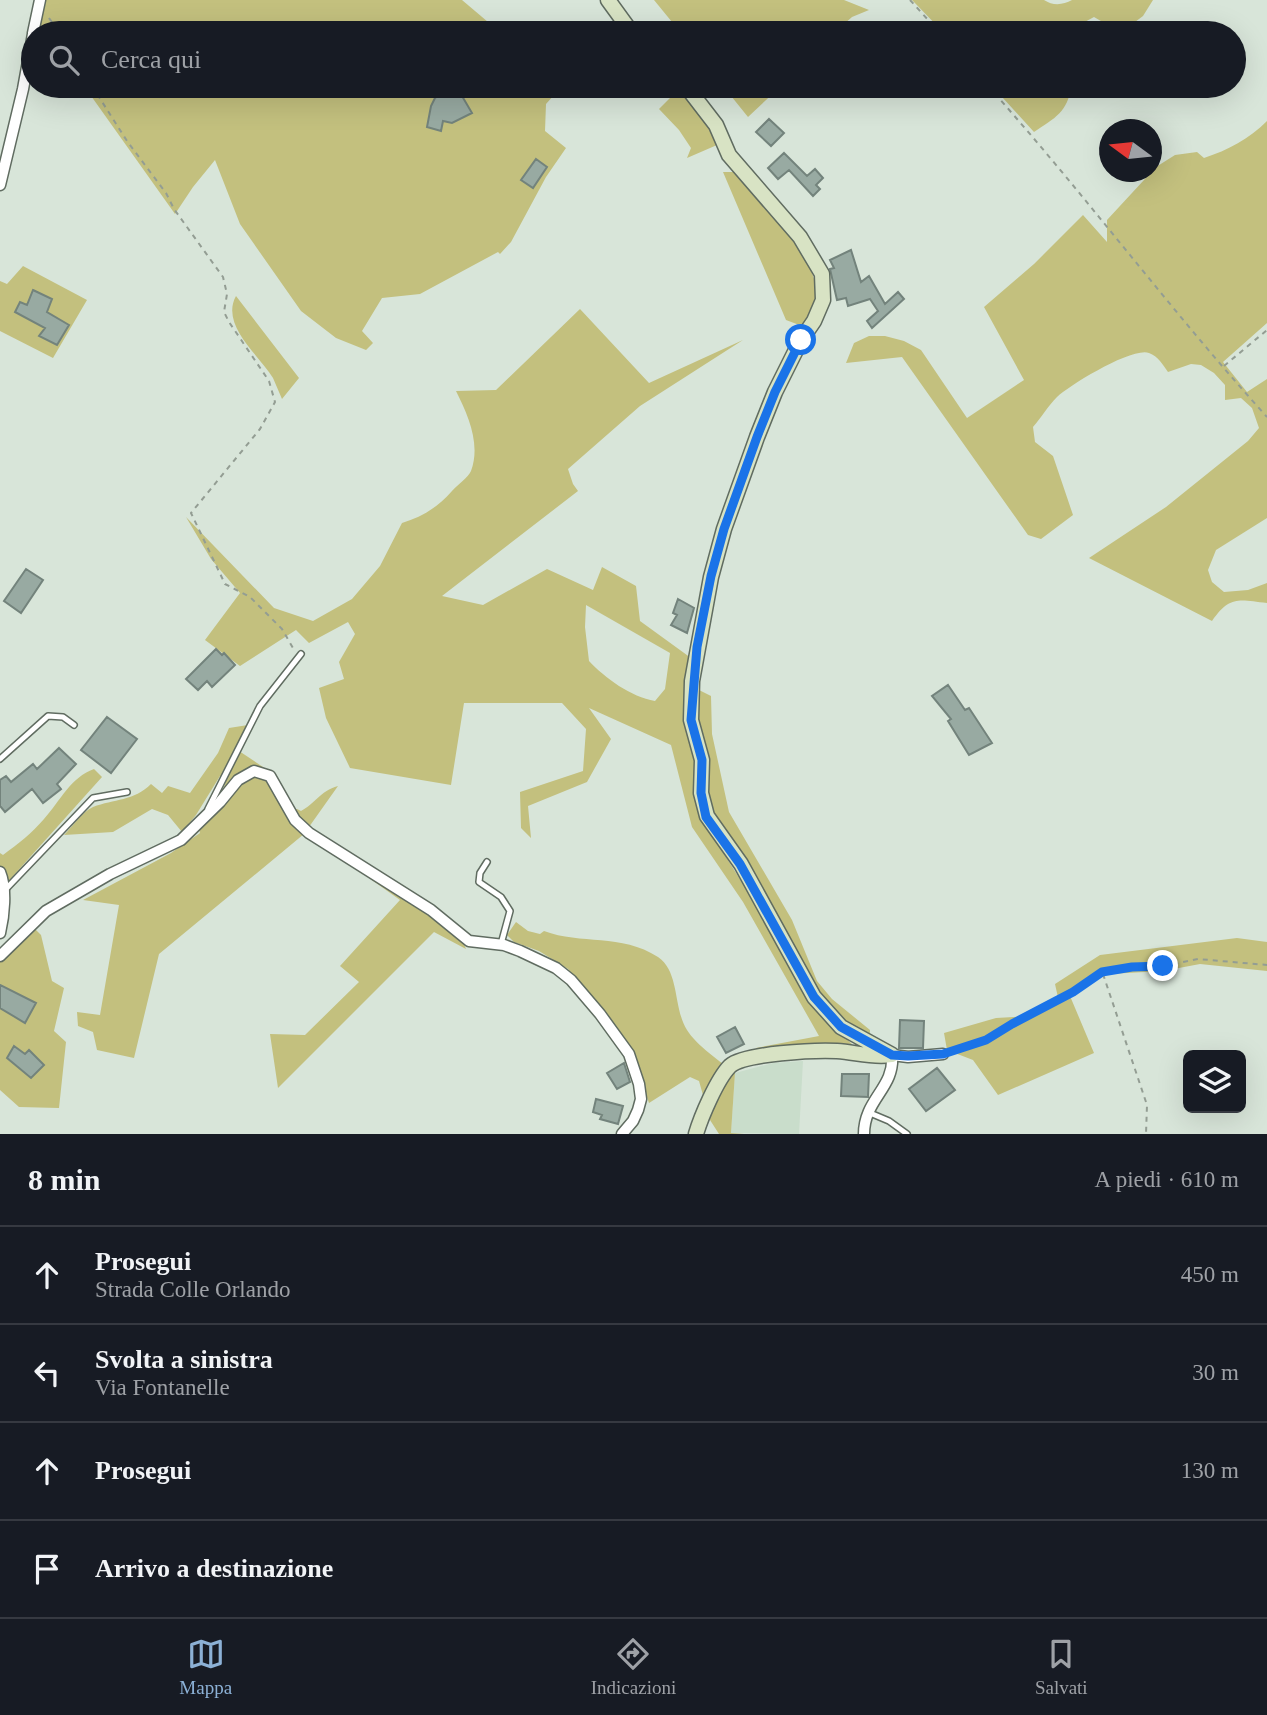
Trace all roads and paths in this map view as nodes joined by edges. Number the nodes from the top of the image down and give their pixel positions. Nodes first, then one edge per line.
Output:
1 (40, 0) edge
2 (608, 0) edge
3 (910, 0) edge
4 (36, 21) edge
5 (623, 21) edge
6 (929, 21) edge
7 (21, 97) edge
8 (100, 98) edge
9 (695, 98) edge
10 (999, 98) edge
11 (0, 185) edge
12 (1267, 330) edge
13 (1223, 367) junction
14 (1267, 417) edge
15 (302, 654) dead end
16 (290, 655) dead end
17 (74, 725) dead end
18 (0, 760) edge
19 (127, 792) dead end
20 (203, 818) junction
21 (487, 862) dead end
22 (0, 872) edge
23 (3, 892) junction
24 (0, 933) edge
25 (500, 944) junction
26 (0, 956) edge
27 (1267, 965) edge
28 (1102, 972) junction
29 (943, 1054) joint
30 (892, 1055) junction
31 (867, 1112) junction
32 (622, 1134) edge
33 (696, 1134) edge
34 (864, 1134) edge
35 (907, 1134) edge
36 (1146, 1134) edge

1 - 4 street
2 - 5 street
3 - 6 path
7 - 11 street
8 - 16 path
9 - 30 street
10 - 13 path
12 - 13 path
13 - 14 path
15 - 20 lane
17 - 18 lane
19 - 23 lane
20 - 25 street
20 - 26 street
21 - 25 lane
22 - 23 street
23 - 24 street
25 - 32 street
27 - 28 path
28 - 29 path
28 - 36 path
29 - 30 street
30 - 31 street
30 - 33 street
31 - 34 street
31 - 35 lane

